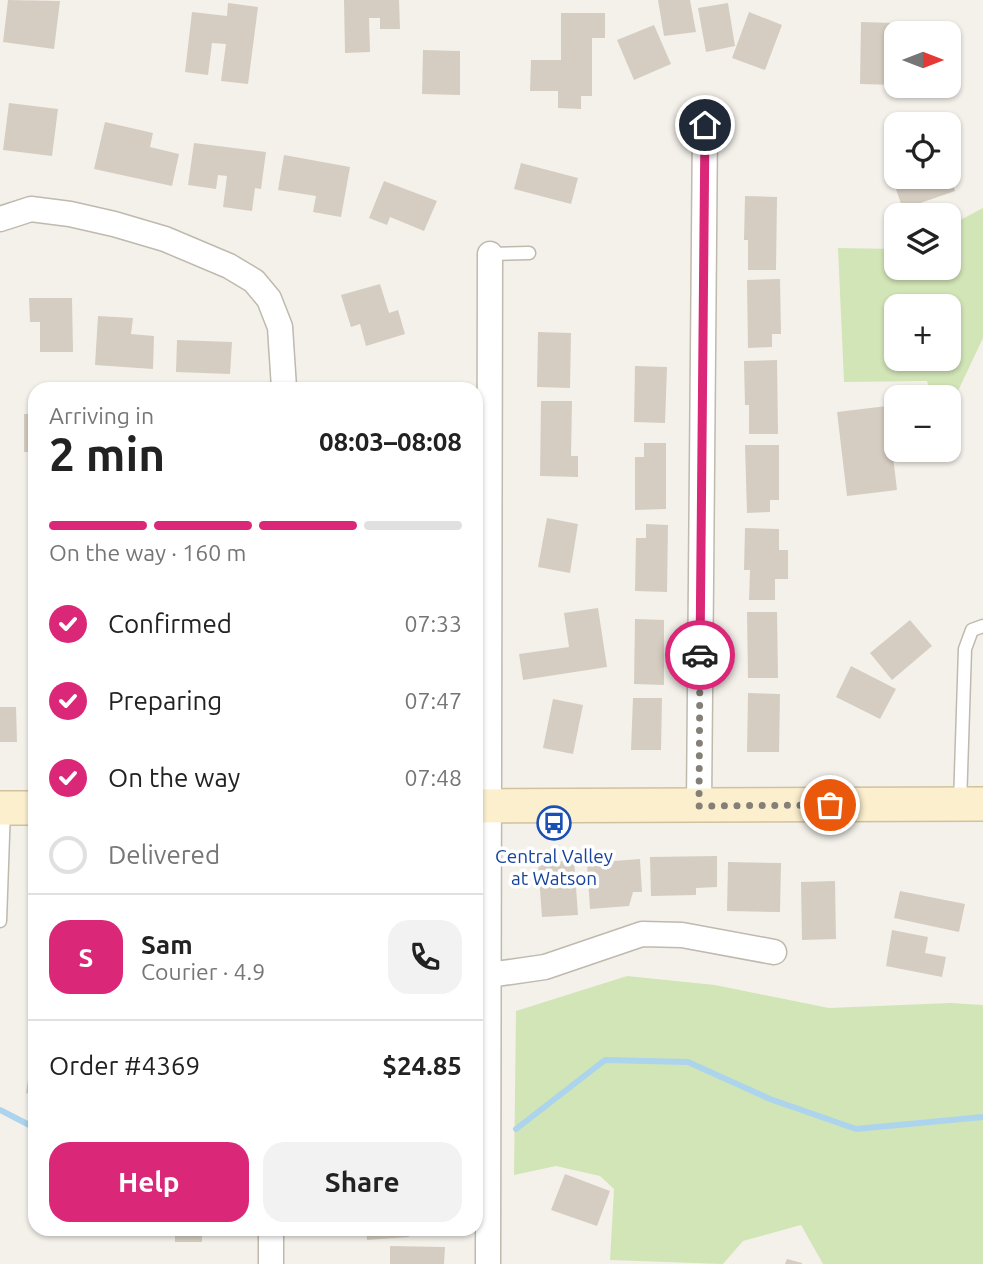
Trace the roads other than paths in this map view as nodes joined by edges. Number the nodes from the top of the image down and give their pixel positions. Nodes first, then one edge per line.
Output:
1 (705, 125) dead end
2 (0, 219) edge
3 (529, 253) dead end
4 (490, 254) joint
5 (284, 382) edge
6 (983, 625) edge
7 (972, 804) edge
8 (483, 806) edge
9 (699, 806) junction
10 (13, 808) edge
11 (0, 920) edge
12 (774, 952) dead end
13 (489, 975) junction
14 (271, 1236) edge
15 (271, 1264) edge
16 (488, 1264) edge

1 - 9 street
2 - 5 street
3 - 4 lane
4 - 8 street
6 - 7 lane
7 - 9 main road
8 - 9 main road
8 - 13 street
10 - 11 lane
12 - 13 street
13 - 16 street
14 - 15 street

